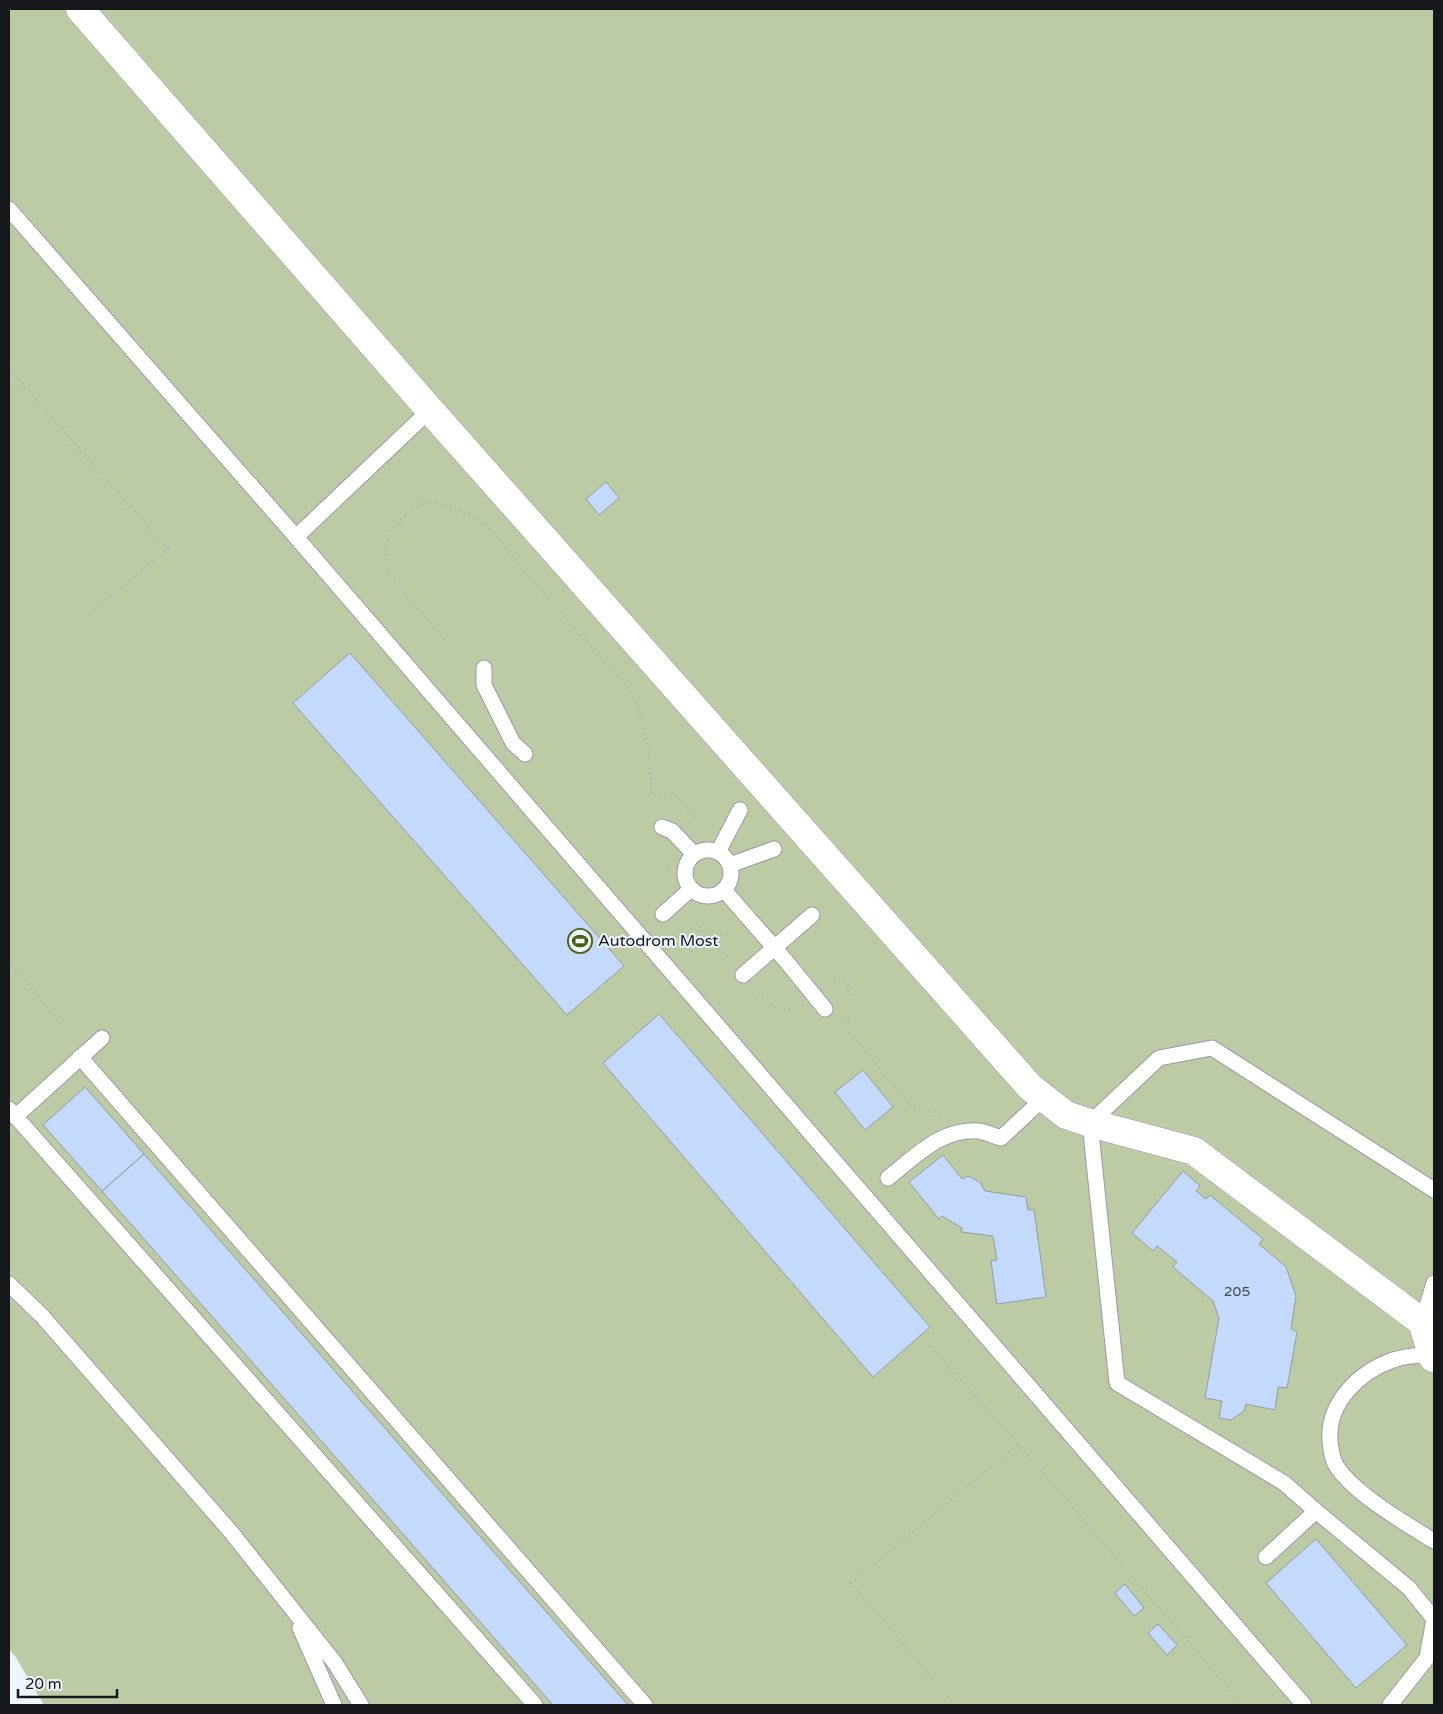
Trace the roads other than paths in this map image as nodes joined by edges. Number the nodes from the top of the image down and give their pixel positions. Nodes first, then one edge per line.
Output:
1 (80, 9) edge
2 (9, 209) edge
3 (430, 410) junction
4 (296, 537) junction
5 (484, 668) dead end
6 (525, 754) dead end
7 (740, 810) dead end
8 (662, 827) dead end
9 (774, 849) dead end
10 (718, 852) junction
11 (694, 854) junction
12 (730, 864) junction
13 (691, 889) junction
14 (724, 890) junction
15 (663, 914) dead end
16 (812, 915) dead end
17 (774, 948) junction
18 (742, 975) dead end
19 (824, 1009) dead end
20 (102, 1038) dead end
21 (82, 1055) junction
22 (1043, 1099) junction
23 (12, 1113) edge
24 (1090, 1123) junction
25 (888, 1178) dead end
26 (1434, 1190) edge
27 (1434, 1283) edge
28 (9, 1284) edge
29 (1422, 1322) junction
30 (1433, 1359) edge
31 (1316, 1511) junction
32 (1434, 1541) edge
33 (1266, 1557) dead end
34 (292, 1608) junction
35 (1430, 1661) edge
36 (334, 1705) edge
37 (361, 1705) edge
38 (535, 1705) edge
39 (645, 1705) edge
40 (1304, 1705) edge
41 (1390, 1705) edge

1 - 3 street
2 - 4 lane
3 - 4 lane
3 - 22 street
4 - 40 lane
5 - 6 lane
7 - 10 lane
8 - 11 lane
9 - 12 lane
10 - 11 lane
10 - 12 lane
11 - 13 lane
12 - 14 lane
13 - 14 lane
13 - 15 lane
14 - 17 lane
16 - 17 lane
17 - 18 lane
17 - 19 lane
20 - 21 lane
21 - 23 lane
21 - 39 lane
22 - 24 street
22 - 25 lane
23 - 38 lane
24 - 26 lane
24 - 29 street
24 - 31 lane
27 - 29 lane
28 - 34 lane
29 - 30 street
30 - 32 lane
31 - 33 lane
31 - 35 lane
34 - 36 lane
34 - 37 lane
35 - 41 lane

